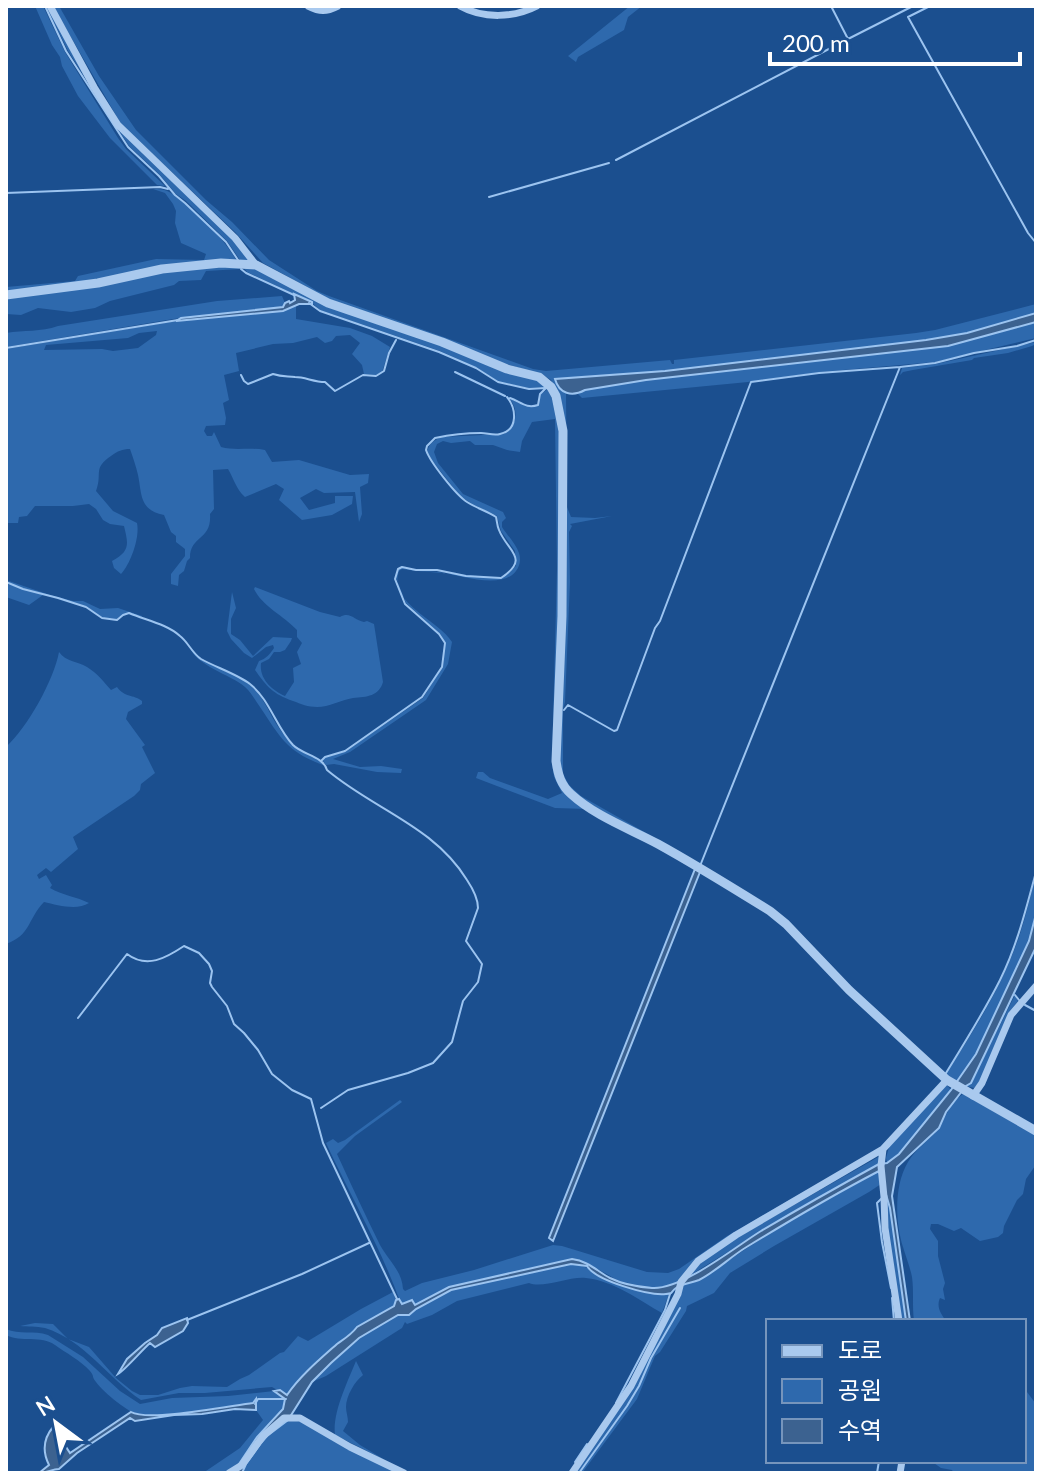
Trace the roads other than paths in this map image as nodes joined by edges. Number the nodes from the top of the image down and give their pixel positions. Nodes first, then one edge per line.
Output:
1 (50, 6) edge
2 (308, 6) edge
3 (338, 6) edge
4 (460, 6) edge
5 (537, 6) edge
6 (256, 265) junction
7 (6, 295) edge
8 (1036, 986) edge
9 (948, 1081) junction
10 (973, 1096) junction
11 (1036, 1131) edge
12 (883, 1149) junction
13 (899, 1319) edge
14 (229, 1473) edge
15 (404, 1473) edge
16 (572, 1473) edge

1 - 6 street
2 - 3 street
4 - 5 street
6 - 7 street
6 - 9 street
8 - 10 street
9 - 10 street
9 - 12 street
10 - 11 street
12 - 13 street
12 - 16 street
14 - 15 street

